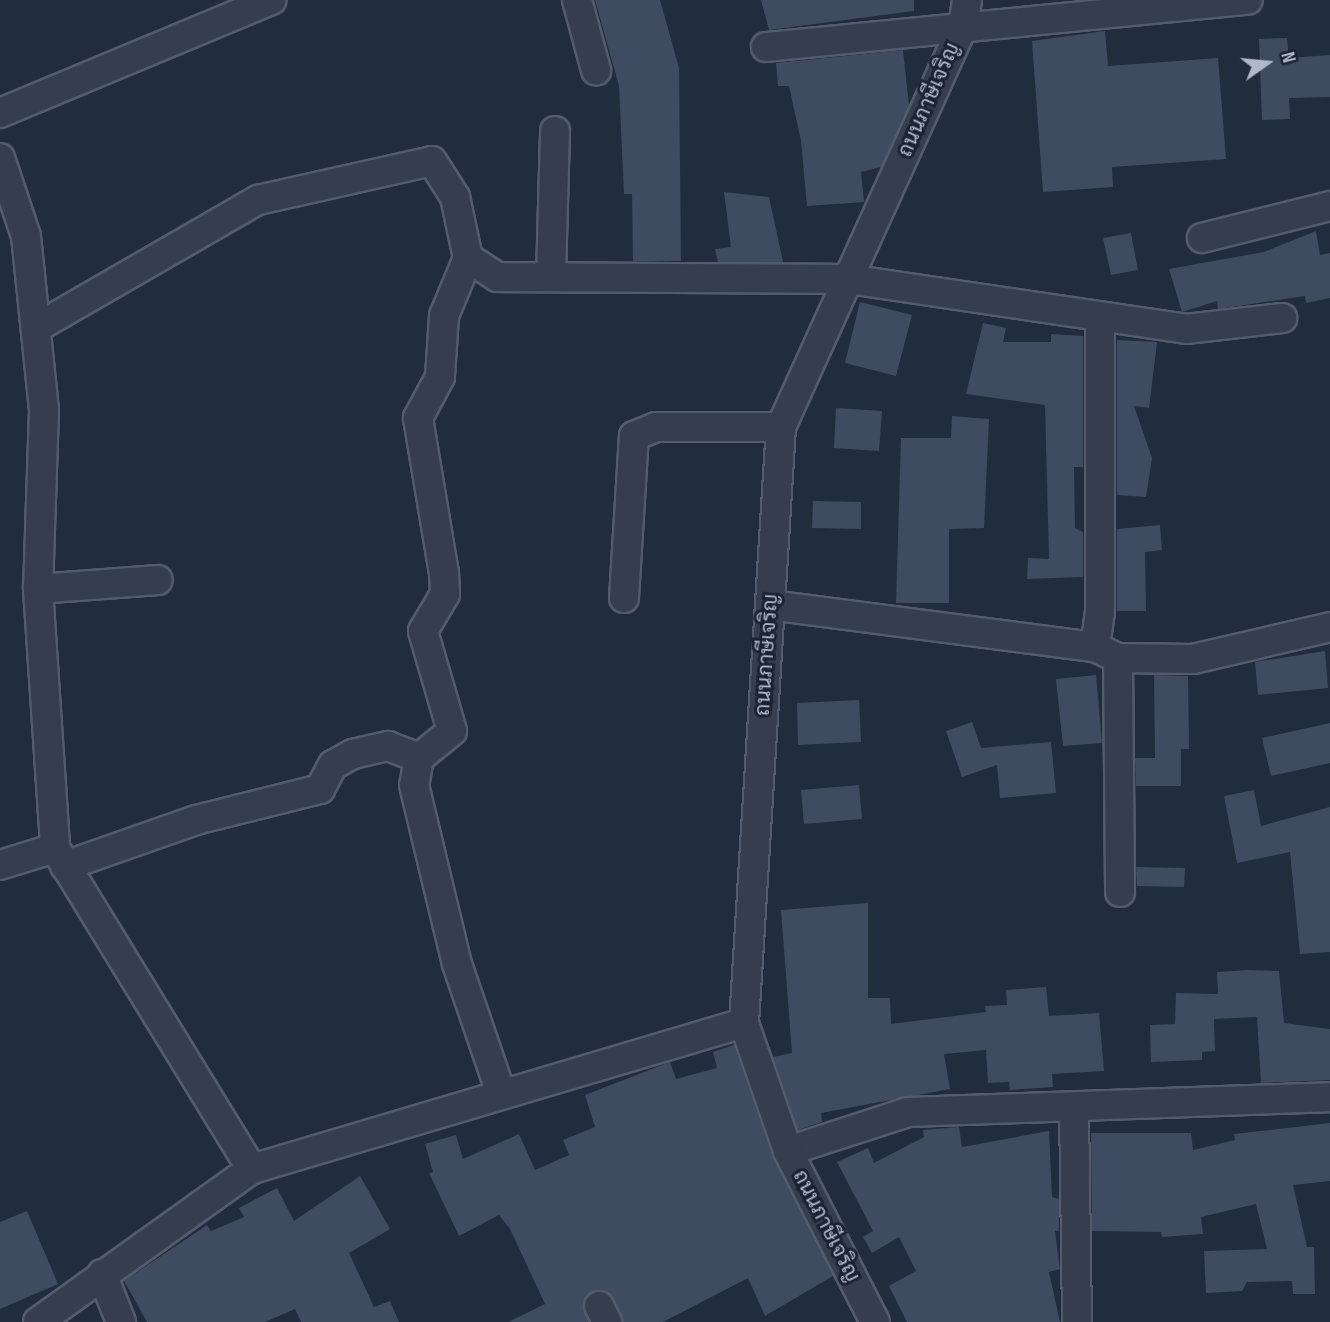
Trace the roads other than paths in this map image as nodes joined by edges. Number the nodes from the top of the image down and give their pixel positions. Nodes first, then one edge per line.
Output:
1 (271, 0) edge
2 (577, 0) edge
3 (1248, 0) edge
4 (965, 13) edge
5 (766, 47) dead end
6 (596, 70) dead end
7 (0, 113) edge
8 (555, 131) dead end
9 (0, 158) edge
10 (1330, 206) edge
11 (1202, 238) dead end
12 (468, 258) junction
13 (551, 276) junction
14 (848, 279) junction
15 (1282, 317) dead end
16 (1100, 319) junction
17 (36, 328) junction
18 (781, 427) junction
19 (158, 580) dead end
20 (38, 589) junction
21 (624, 598) dead end
22 (770, 605) junction
23 (1330, 627) edge
24 (1106, 652) junction
25 (419, 758) junction
26 (60, 857) junction
27 (0, 864) edge
28 (1120, 892) dead end
29 (744, 1023) junction
30 (501, 1093) junction
31 (1330, 1097) edge
32 (1074, 1107) junction
33 (788, 1151) junction
34 (252, 1169) junction
35 (102, 1274) junction
36 (38, 1322) edge
37 (121, 1322) edge
38 (875, 1322) edge
39 (1077, 1322) edge

1 - 7 street
2 - 6 street
3 - 4 street
4 - 5 street
4 - 14 street, ถนนภาษีเจริญ
8 - 13 street
9 - 17 street
10 - 11 street
12 - 13 street
12 - 17 street
12 - 25 street
13 - 14 street
14 - 16 street
14 - 18 street, ถนนภาษีเจริญ
15 - 16 street
16 - 24 street
17 - 20 street
18 - 21 street
18 - 22 street, ถนนภาษีเจริญ
19 - 20 street
20 - 26 street
22 - 24 street
22 - 29 street, ถนนภาษีเจริญ
23 - 24 street
24 - 28 street
25 - 26 street
25 - 30 street
26 - 27 street
26 - 34 street
29 - 30 street
29 - 33 street, ถนนภาษีเจริญ
30 - 34 street
31 - 32 street
32 - 33 street
32 - 39 street
33 - 38 street, ถนนภาษีเจริญ
34 - 35 street
35 - 36 street
35 - 37 street

